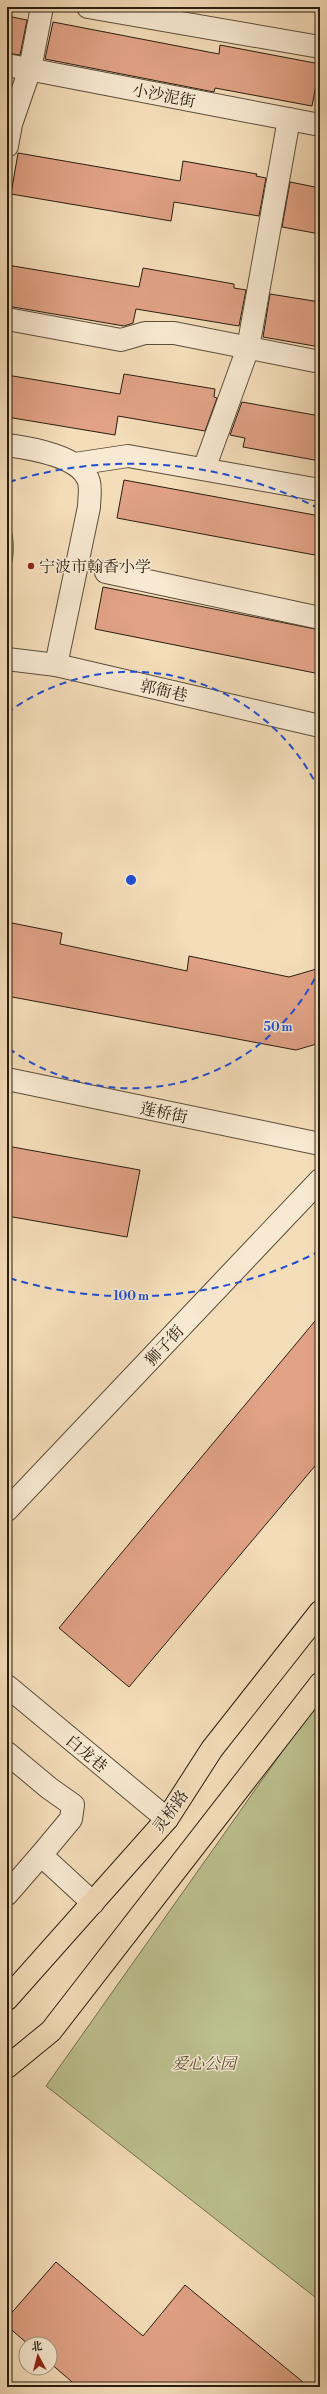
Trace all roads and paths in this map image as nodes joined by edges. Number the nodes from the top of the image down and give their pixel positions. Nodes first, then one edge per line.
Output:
1 (42, 7) edge
2 (88, 7) edge
3 (320, 47) edge
4 (7, 65) edge
5 (30, 69) junction
6 (289, 119) junction
7 (320, 124) edge
8 (7, 146) edge
9 (7, 319) edge
10 (248, 348) junction
11 (320, 362) edge
12 (7, 444) edge
13 (75, 464) junction
14 (204, 470) junction
15 (320, 490) edge
16 (106, 572) dead end
17 (320, 618) edge
18 (7, 659) edge
19 (56, 665) junction
20 (320, 726) edge
21 (7, 1079) edge
22 (320, 1144) edge
23 (320, 1180) edge
24 (7, 1510) edge
25 (320, 1612) edge
26 (320, 1684) edge
27 (7, 1686) edge
28 (7, 1753) edge
29 (167, 1819) junction
30 (41, 1856) junction
31 (7, 1894) edge
32 (93, 1903) junction
33 (7, 1999) edge
34 (7, 2067) edge

1 - 5 street
2 - 3 street
4 - 5 street, 小沙泥街
5 - 6 street, 小沙泥街
5 - 8 street
6 - 7 street, 小沙泥街
6 - 10 street
9 - 10 street
10 - 11 street
10 - 14 street
12 - 13 street
13 - 14 street
13 - 19 street
14 - 15 street
16 - 17 street
18 - 19 street, 郭衙巷
19 - 20 street, 郭衙巷
21 - 22 street, 莲桥街
23 - 24 street, 狮子街
25 - 29 main road, 灵桥路
26 - 34 main road
27 - 29 street, 白龙巷
28 - 30 street
29 - 32 main road, 灵桥路
30 - 31 street
30 - 32 street
32 - 33 main road, 灵桥路

